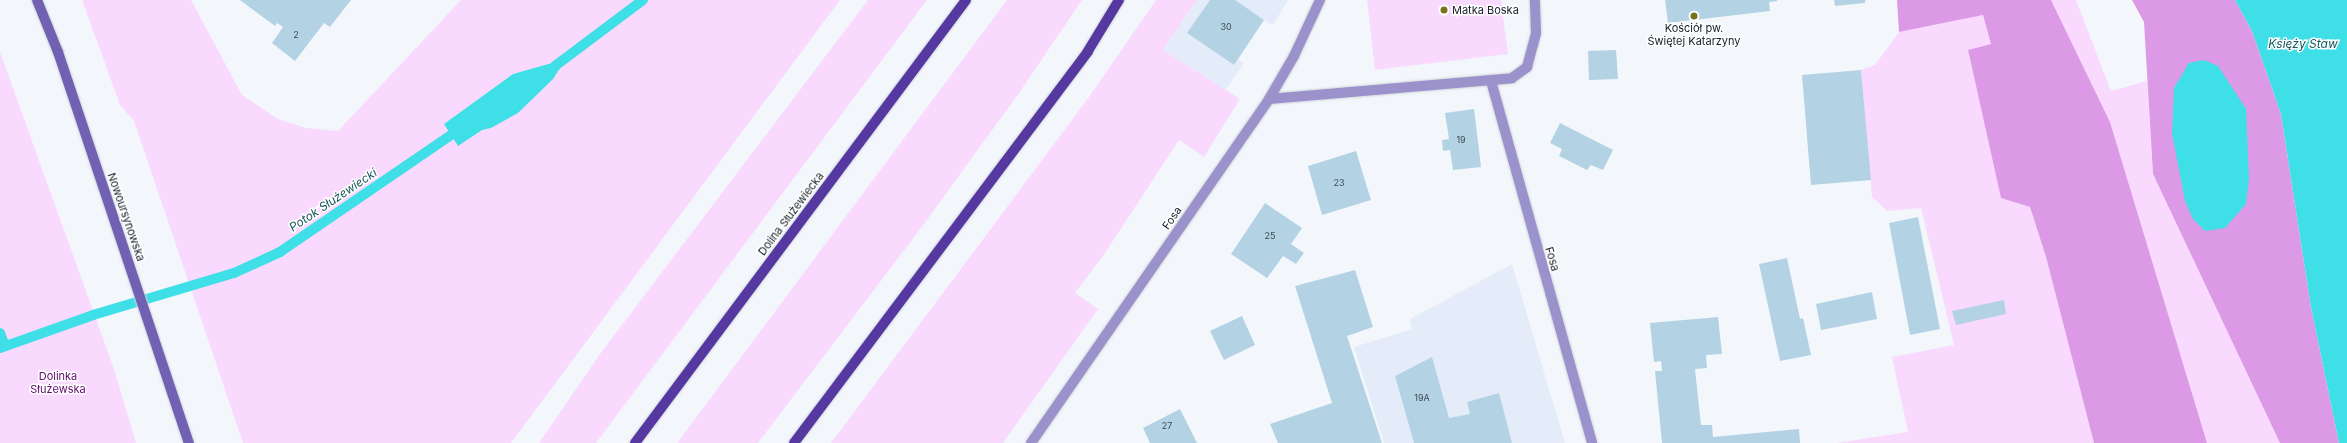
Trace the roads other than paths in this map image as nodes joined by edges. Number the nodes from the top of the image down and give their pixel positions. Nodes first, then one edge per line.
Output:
1 (37, 0) edge
2 (966, 0) edge
3 (1119, 0) edge
4 (1320, 0) edge
5 (1535, 0) edge
6 (1491, 82) junction
7 (1269, 99) junction
8 (189, 443) edge
9 (635, 443) edge
10 (794, 443) edge
11 (1031, 443) edge
12 (1592, 443) edge

1 - 8 street, Nowoursynowska
2 - 9 main road, Dolina Służewiecka
3 - 10 main road
4 - 7 street, Fosa
5 - 6 street
6 - 7 street
6 - 12 street, Fosa
7 - 11 street, Fosa

